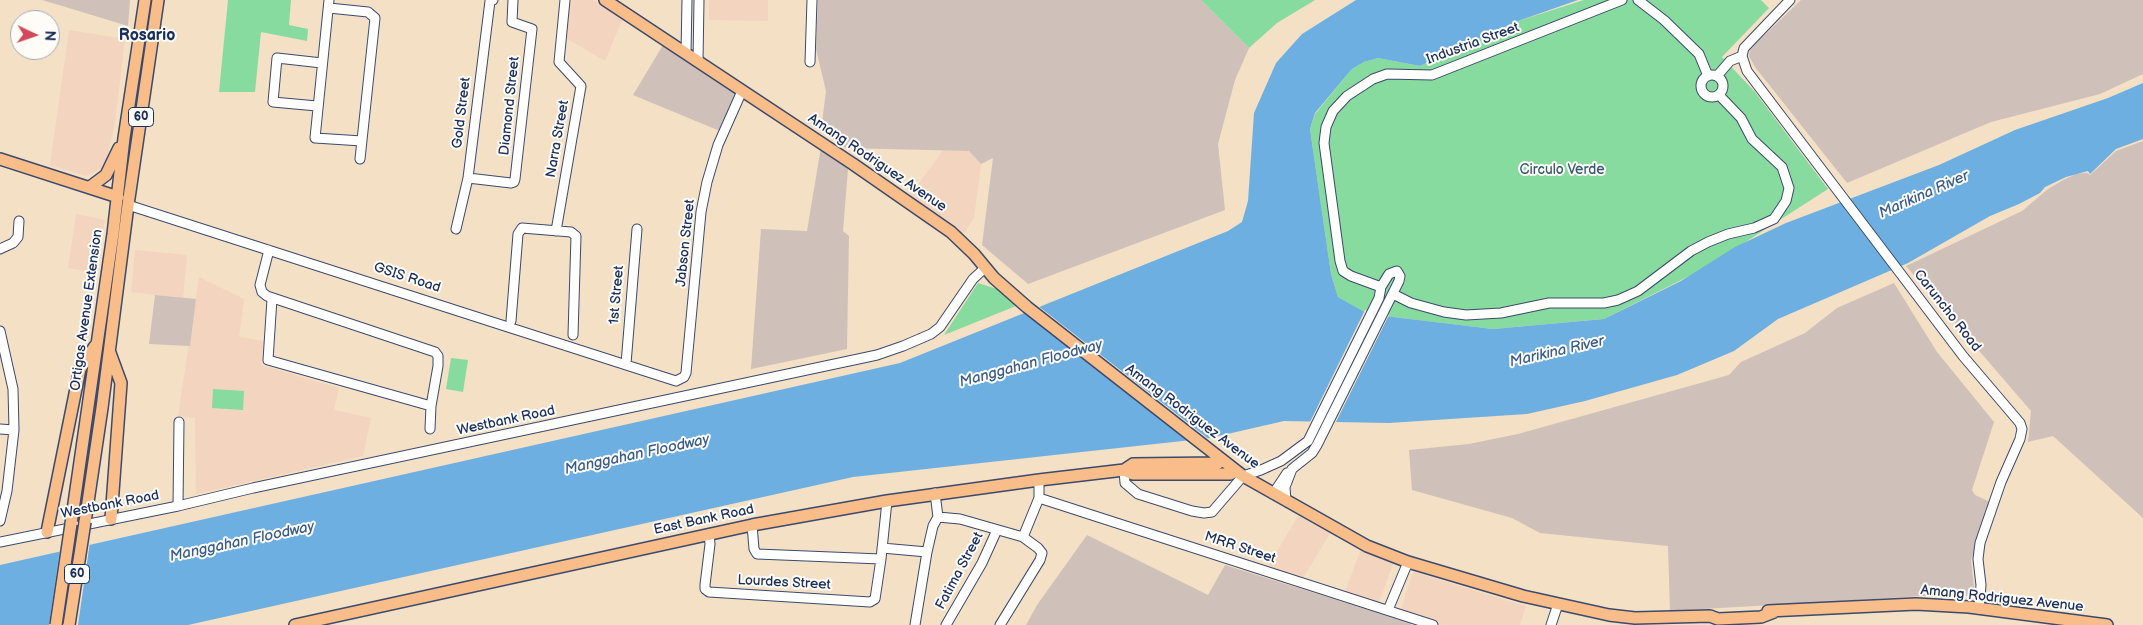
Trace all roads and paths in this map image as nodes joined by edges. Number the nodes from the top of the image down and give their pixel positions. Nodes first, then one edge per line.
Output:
1 (145, 0) edge
2 (158, 0) edge
3 (493, 0) edge
4 (513, 0) edge
5 (565, 0) edge
6 (605, 0) edge
7 (687, 0) edge
8 (699, 0) edge
9 (812, 0) edge
10 (1622, 0) edge
11 (1638, 0) edge
12 (1790, 0) edge
13 (329, 4) edge
14 (686, 53) junction
15 (1742, 56) junction
16 (698, 61) junction
17 (810, 62) dead end
18 (322, 63) junction
19 (1712, 76) junction
20 (742, 92) junction
21 (1719, 95) junction
22 (317, 106) junction
23 (124, 138) junction
24 (362, 141) junction
25 (0, 159) edge
26 (360, 159) dead end
27 (468, 178) junction
28 (90, 187) junction
29 (118, 197) junction
30 (128, 205) junction
31 (19, 221) dead end
32 (456, 229) dead end
33 (637, 229) dead end
34 (556, 231) junction
35 (0, 249) edge
36 (269, 250) junction
37 (985, 268) junction
38 (1380, 293) junction
39 (272, 298) junction
40 (1390, 299) junction
41 (511, 321) dead end
42 (0, 331) edge
43 (573, 335) dead end
44 (97, 342) junction
45 (109, 350) junction
46 (626, 364) junction
47 (676, 381) junction
48 (680, 398) junction
49 (431, 406) junction
50 (179, 422) dead end
51 (430, 429) dead end
52 (0, 430) edge
53 (14, 430) junction
54 (1222, 461) junction
55 (1281, 461) junction
56 (1124, 470) junction
57 (1289, 472) junction
58 (1239, 473) junction
59 (1039, 480) junction
60 (935, 493) junction
61 (1273, 494) junction
62 (1039, 498) junction
63 (887, 501) junction
64 (1286, 501) junction
65 (178, 506) junction
66 (938, 517) junction
67 (111, 518) junction
68 (0, 520) edge
69 (752, 525) junction
70 (997, 530) junction
71 (47, 532) junction
72 (709, 534) junction
73 (1023, 537) junction
74 (0, 542) edge
75 (882, 548) junction
76 (927, 552) junction
77 (881, 558) junction
78 (1408, 562) junction
79 (1558, 604) junction
80 (1979, 609) junction
81 (1388, 610) junction
82 (1774, 612) junction
83 (1710, 616) junction
84 (1622, 621) edge
85 (1727, 622) edge
86 (56, 625) edge
87 (69, 625) edge
88 (295, 625) edge
89 (915, 625) edge
90 (946, 625) edge
91 (1000, 625) edge
92 (1434, 625) edge
93 (1551, 625) edge
94 (2107, 625) edge

1 - 23 main road, Ortigas Avenue Extension / 60
2 - 30 main road, Ortigas Avenue Extension / 60
3 - 27 street, Gold Street
4 - 27 street, Diamond Street
5 - 34 street, Narra Street
6 - 14 main road, Amang Rodriguez Avenue
7 - 14 street
8 - 16 street
9 - 17 street
10 - 38 street, Industria Street
11 - 19 street
12 - 15 street
13 - 18 street
13 - 24 street
14 - 16 main road, Amang Rodriguez Avenue
15 - 19 street
15 - 80 street, Caruncho Road
16 - 20 main road, Amang Rodriguez Avenue
18 - 22 street
18 - 22 street
19 - 21 street
19 - 21 street
20 - 37 main road, Amang Rodriguez Avenue
20 - 47 street, Jabson Street
21 - 40 street, Industria Street
22 - 24 street
23 - 28 main road
23 - 29 main road, Ortigas Avenue Extension / 60
24 - 26 street
25 - 28 main road
27 - 32 street, Gold Street
28 - 29 main road
29 - 44 main road, Ortigas Avenue Extension / 60
30 - 36 street, GSIS Road
30 - 45 main road, Ortigas Avenue Extension / 60
31 - 35 street
33 - 46 street, 1st Street
34 - 41 street
34 - 43 street
36 - 39 street
36 - 46 street, GSIS Road
37 - 48 street, Westbank Road
37 - 54 main road, Amang Rodriguez Avenue
38 - 40 street, Industria Street
38 - 40 street
38 - 55 street
39 - 49 street
39 - 49 street
40 - 57 street
42 - 53 street
44 - 71 main road
44 - 86 main road, Ortigas Avenue Extension / 60, bridge
45 - 67 main road
45 - 87 main road, Ortigas Avenue Extension / 60, bridge
46 - 47 street, GSIS Road
47 - 48 street
48 - 65 street, Westbank Road
49 - 51 street
50 - 65 street
52 - 53 street
53 - 68 street
54 - 56 main road, East Bank Road
54 - 58 main road, Amang Rodriguez Avenue
55 - 57 street
55 - 58 street
56 - 58 main road, East Bank Road
56 - 58 street
56 - 59 main road, East Bank Road
57 - 61 street
57 - 64 street
58 - 61 main road, Amang Rodriguez Avenue
59 - 60 main road, East Bank Road
59 - 62 street
60 - 63 main road, East Bank Road
60 - 66 street
61 - 64 main road, Amang Rodriguez Avenue
62 - 73 street
62 - 81 street, MRR Street
63 - 69 main road, East Bank Road
63 - 75 street, Lourdes Street
64 - 78 main road, Amang Rodriguez Avenue
65 - 67 street, Westbank Road
66 - 70 street
66 - 76 street
67 - 71 street, Westbank Road
69 - 72 main road, East Bank Road
69 - 77 street, Lourdes Street
70 - 73 street
70 - 90 street, Fatima Street
71 - 74 street, Westbank Road
72 - 77 street, Lourdes Street
72 - 88 main road, East Bank Road
73 - 91 street
75 - 76 street
75 - 77 street, Lourdes Street
76 - 89 street
78 - 79 main road, Amang Rodriguez Avenue
78 - 81 street
79 - 84 main road, Amang Rodriguez Avenue
79 - 93 street
80 - 82 main road, Amang Rodriguez Avenue
80 - 94 main road, Amang Rodriguez Avenue
81 - 92 street, MRR Street
82 - 83 main road, Amang Rodriguez Avenue
82 - 85 main road, Amang Rodriguez Avenue
83 - 84 main road, Amang Rodriguez Avenue
83 - 85 main road, Amang Rodriguez Avenue

